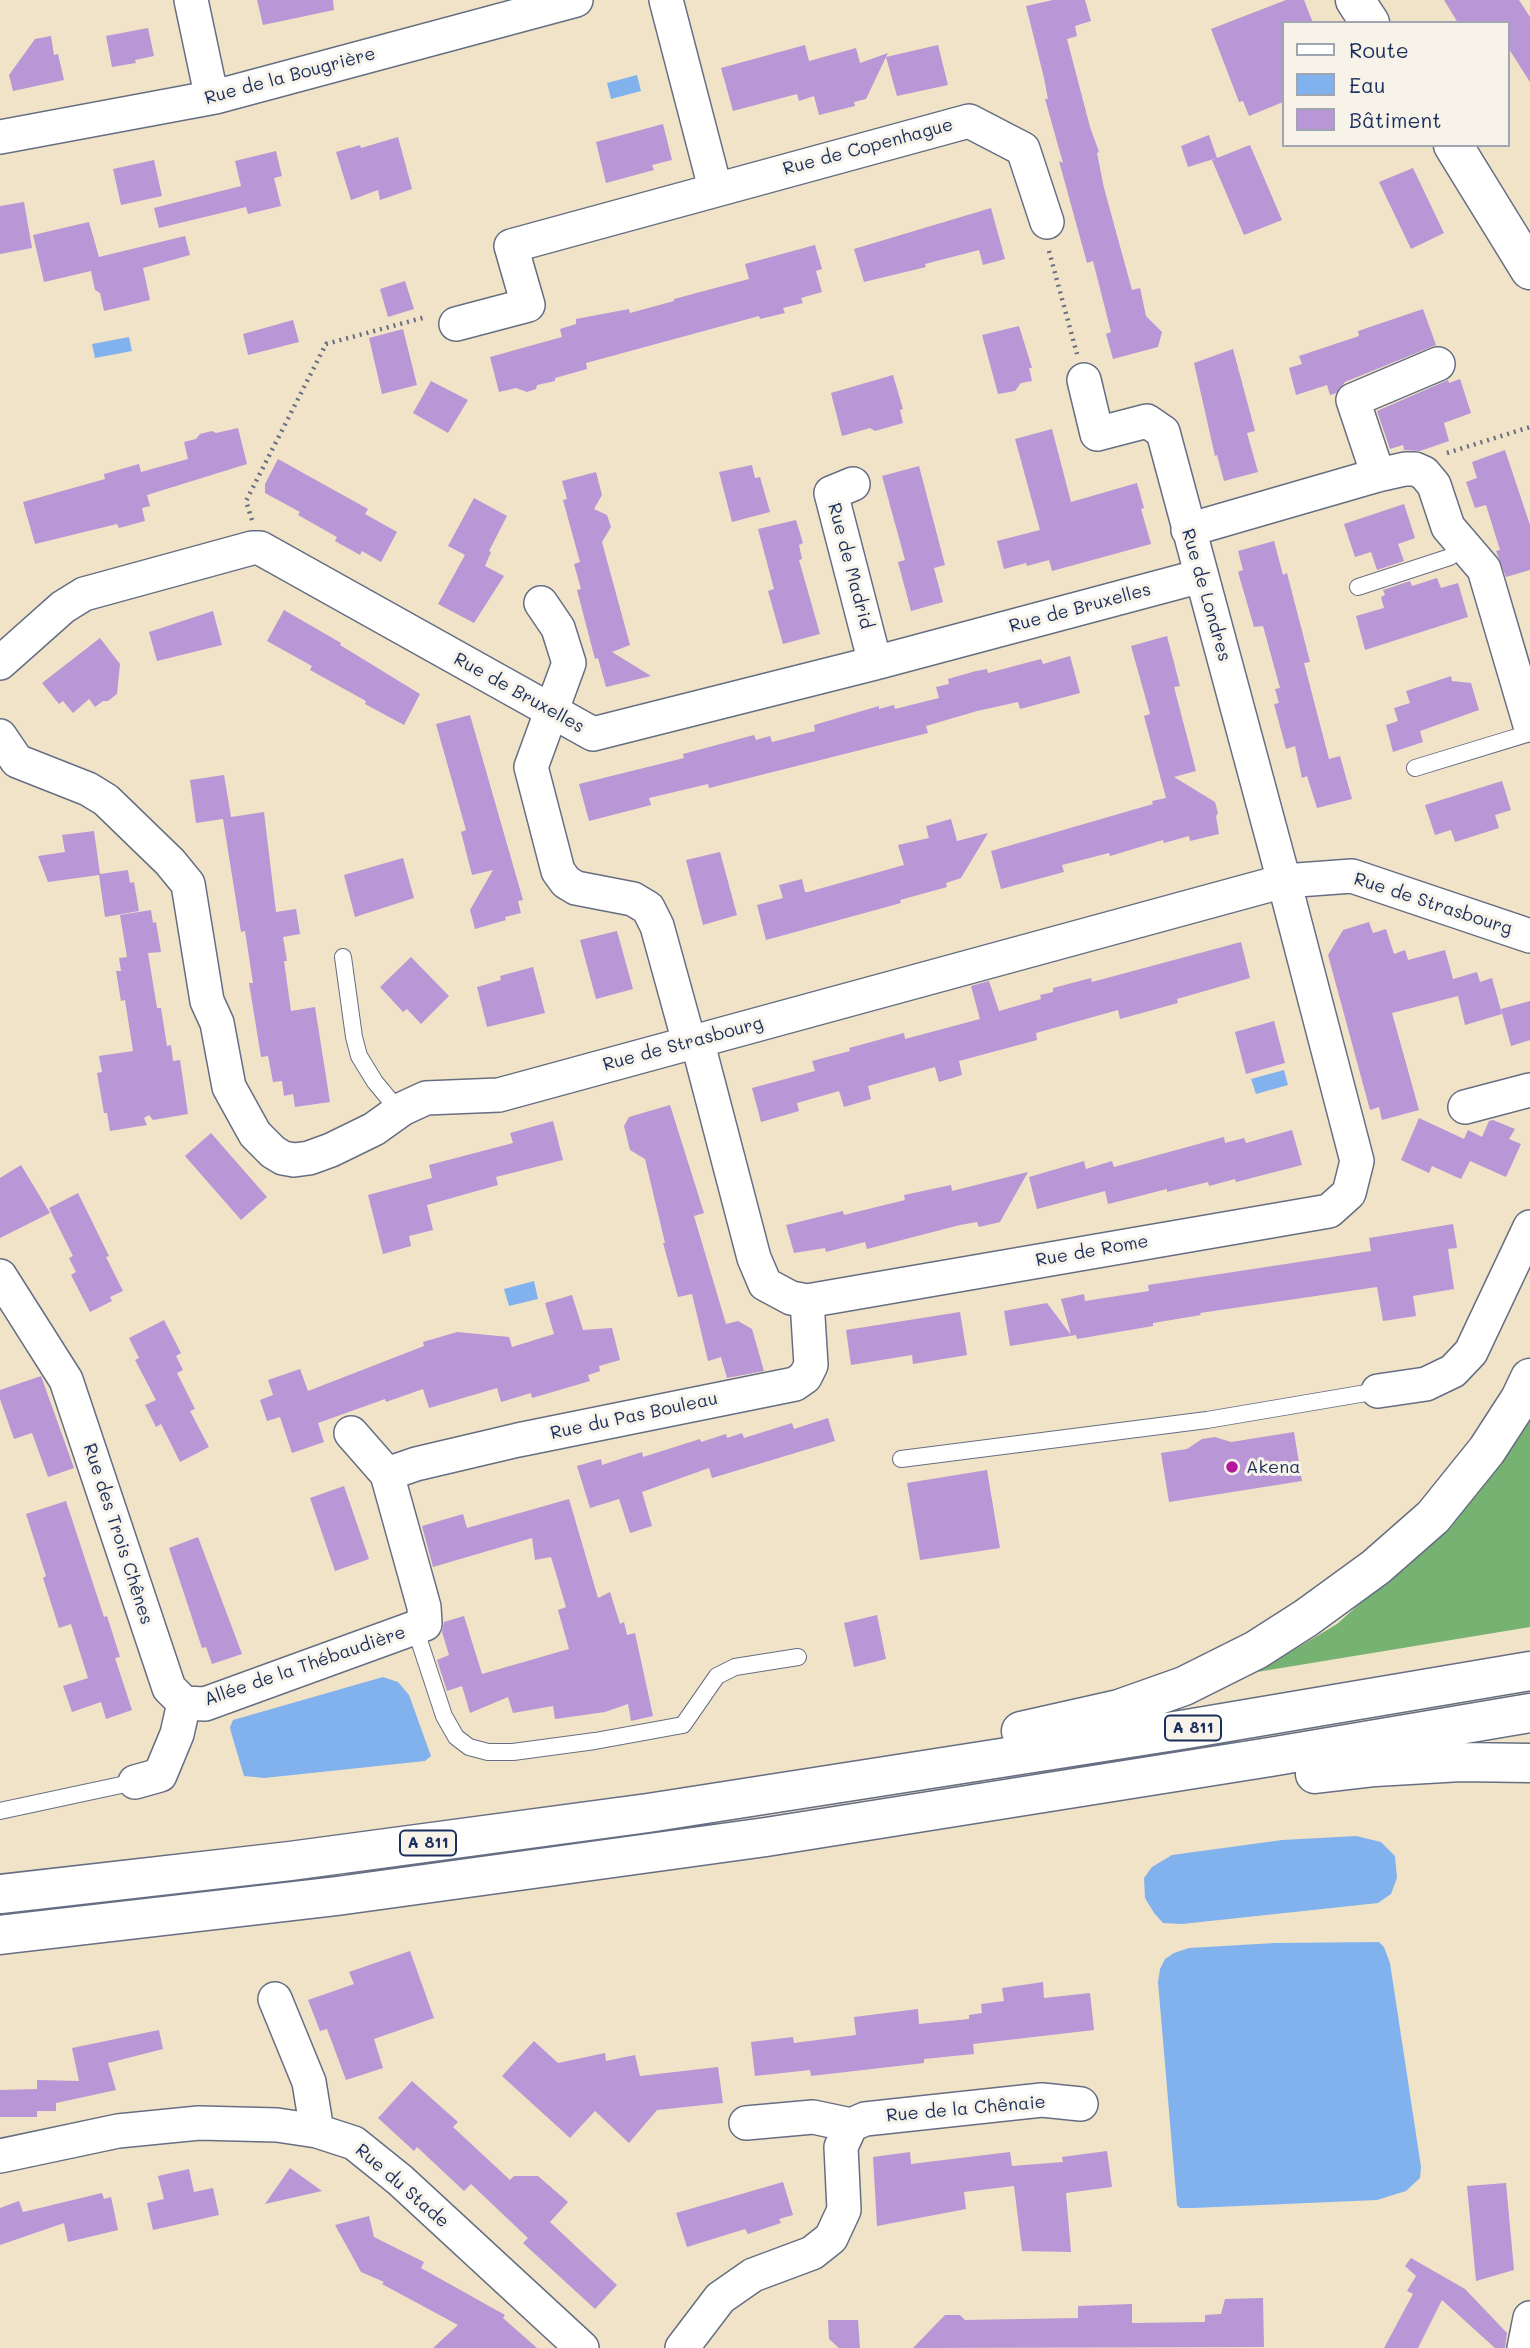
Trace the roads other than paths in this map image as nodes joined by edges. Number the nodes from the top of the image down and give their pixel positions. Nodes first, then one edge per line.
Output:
1 (191, 0) edge
2 (576, 0) edge
3 (666, 0) edge
4 (1355, 0) edge
5 (1369, 21) edge
6 (215, 97) junction
7 (0, 137) edge
8 (1454, 147) edge
9 (715, 188) junction
10 (1046, 222) road end
11 (1530, 270) edge
12 (456, 324) road end
13 (1438, 364) dead end
14 (1084, 380) road end
15 (1378, 475) junction
16 (853, 484) dead end
17 (1188, 530) junction
18 (1461, 543) junction
19 (1201, 576) junction
20 (1358, 587) dead end
21 (541, 603) dead end
22 (0, 663) edge
23 (875, 663) junction
24 (550, 711) junction
25 (1530, 725) edge
26 (1530, 733) edge
27 (0, 736) edge
28 (1415, 768) dead end
29 (1284, 881) junction
30 (1530, 934) edge
31 (343, 957) dead end
32 (693, 1041) junction
33 (1530, 1090) edge
34 (1465, 1107) dead end
35 (399, 1111) junction
36 (1530, 1227) edge
37 (0, 1276) edge
38 (807, 1301) junction
39 (1530, 1378) edge
40 (1378, 1391) joint
41 (351, 1433) dead end
42 (901, 1459) dead end
43 (387, 1474) junction
44 (415, 1628) junction
45 (798, 1657) dead end
46 (1530, 1671) edge
47 (184, 1703) junction
48 (1530, 1713) edge
49 (1270, 1757) junction
50 (1530, 1763) edge
51 (135, 1782) joint
52 (855, 1782) junction
53 (0, 1811) edge
54 (0, 1894) edge
55 (0, 1935) edge
56 (275, 1999) dead end
57 (1081, 2104) dead end
58 (746, 2123) dead end
59 (851, 2125) junction
60 (317, 2131) junction
61 (0, 2155) edge
62 (1530, 2318) edge
63 (582, 2348) edge
64 (682, 2348) edge
65 (1524, 2348) edge

1 - 6 street
2 - 6 street, Rue de la Bougrière
3 - 9 street
4 - 5 main road
6 - 7 street, Rue de la Bougrière
8 - 11 main road
9 - 10 street, Rue de Copenhague
9 - 12 street, Rue de Copenhague
13 - 15 street
14 - 17 street, Rue de Londres
15 - 17 street
15 - 18 street
16 - 23 street, Rue de Madrid
17 - 19 street, Rue de Londres
18 - 20 lane
18 - 25 street
19 - 23 street, Rue de Bruxelles
19 - 29 street, Rue de Londres
21 - 24 street
22 - 24 street, Rue de Bruxelles
23 - 24 street, Rue de Bruxelles
24 - 32 street, Rue de Rome
26 - 28 lane
27 - 35 street, Rue de Strasbourg
29 - 30 street, Rue de Strasbourg
29 - 32 street, Rue de Strasbourg
29 - 38 street, Rue de Rome
31 - 35 lane
32 - 35 street, Rue de Strasbourg
32 - 38 street, Rue de Rome
33 - 34 street
36 - 40 street
37 - 47 street, Rue des Trois Chênes
38 - 43 street, Rue du Pas Bouleau
39 - 52 main road
40 - 42 lane
41 - 43 street, Allée de la Thébaudière
43 - 44 street, Allée de la Thébaudière
44 - 45 lane
44 - 47 street, Allée de la Thébaudière
46 - 52 main road, A 811
47 - 51 street
48 - 49 main road, A 811
49 - 50 main road
49 - 55 main road, A 811
51 - 53 lane
52 - 54 main road, A 811
56 - 60 street
57 - 59 street, Rue de la Chênaie
58 - 59 street, Rue de la Chênaie
59 - 64 street
60 - 61 street, Rue du Stade
60 - 63 street, Rue du Stade
62 - 65 street

